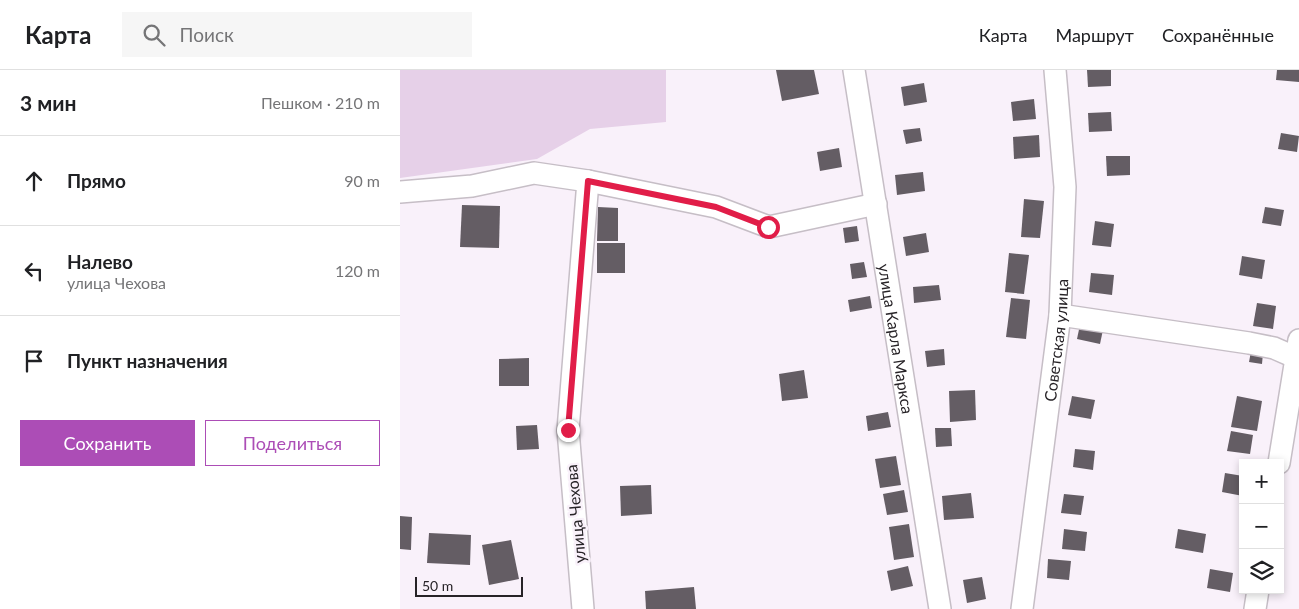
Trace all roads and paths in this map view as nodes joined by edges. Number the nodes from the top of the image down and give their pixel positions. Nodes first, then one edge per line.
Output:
1 (854, 70) edge
2 (1055, 70) edge
3 (588, 181) junction
4 (400, 192) edge
5 (876, 204) junction
6 (1060, 315) junction
7 (1298, 353) edge
8 (1280, 459) edge
9 (1257, 594) edge
10 (583, 609) edge
11 (940, 609) edge
12 (1022, 609) edge
13 (1255, 609) edge

1 - 5 street, улица Карла Маркса
2 - 6 street, Советская улица
3 - 4 street
3 - 5 street
3 - 10 street, улица Чехова
5 - 11 street, улица Карла Маркса
6 - 7 street
6 - 12 street, Советская улица
7 - 8 street
9 - 13 street

